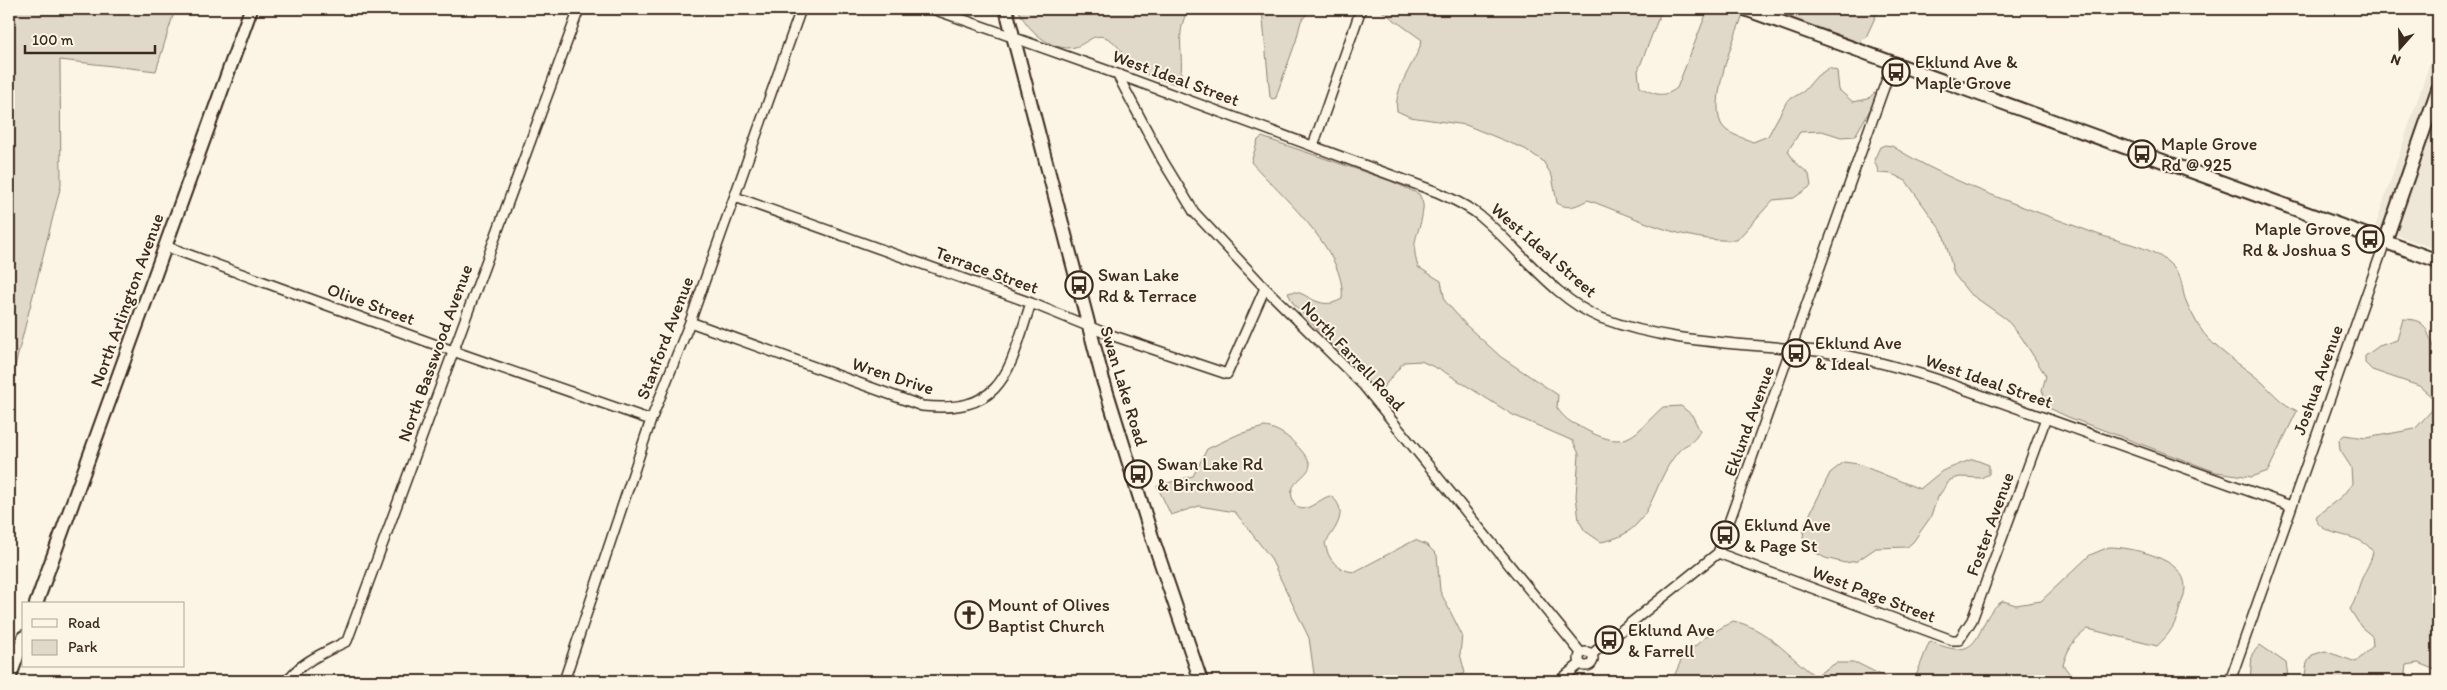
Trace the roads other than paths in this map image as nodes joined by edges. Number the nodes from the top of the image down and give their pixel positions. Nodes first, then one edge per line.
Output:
1 (251, 9) edge
2 (579, 9) edge
3 (801, 9) edge
4 (933, 9) edge
5 (1006, 9) edge
6 (1361, 9) edge
7 (1745, 9) edge
8 (1014, 39) junction
9 (1893, 62) junction
10 (1117, 74) junction
11 (2438, 90) edge
12 (1313, 146) junction
13 (736, 197) junction
14 (2386, 242) junction
15 (165, 246) junction
16 (2438, 262) edge
17 (1265, 288) junction
18 (1031, 303) junction
19 (690, 322) junction
20 (1088, 326) junction
21 (1792, 349) junction
22 (453, 351) junction
23 (2046, 418) junction
24 (651, 420) junction
25 (2291, 506) junction
26 (1718, 553) junction
27 (37, 602) edge
28 (1962, 638) joint
29 (22, 643) edge
30 (1581, 653) junction
31 (1592, 654) junction
32 (1580, 664) junction
33 (9, 679) edge
34 (288, 681) edge
35 (564, 681) edge
36 (1201, 681) edge
37 (1559, 681) edge
38 (2230, 681) edge

1 - 15 street, North Arlington Avenue
2 - 22 street, North Basswood Avenue
3 - 13 street, Stanford Avenue
4 - 8 street, West Ideal Street
5 - 8 street, Swan Lake Road
6 - 12 street
7 - 9 street
8 - 10 street, West Ideal Street
8 - 20 street, Swan Lake Road
9 - 14 street
9 - 21 street, Eklund Avenue
10 - 12 street, West Ideal Street
10 - 17 street, North Farrell Road
11 - 14 street, Joshua Avenue
12 - 21 street, West Ideal Street
13 - 18 street, Terrace Street
13 - 19 street, Stanford Avenue
14 - 16 street
14 - 25 street, Joshua Avenue
15 - 22 street, Olive Street
15 - 27 street, North Arlington Avenue
17 - 20 street, Terrace Street
17 - 30 street, North Farrell Road
18 - 19 street, Wren Drive
18 - 20 street, Terrace Street
19 - 24 street, Stanford Avenue
20 - 36 street, Swan Lake Road
21 - 23 street, West Ideal Street
21 - 26 street, Eklund Avenue
22 - 24 street, Olive Street
22 - 34 street, North Basswood Avenue
23 - 25 street, West Ideal Street
23 - 28 street, Foster Avenue
24 - 35 street, Stanford Avenue
25 - 38 street, Joshua Avenue
26 - 28 street, West Page Street
26 - 31 street
29 - 33 street
30 - 31 street
30 - 32 street
31 - 32 street
32 - 37 street

